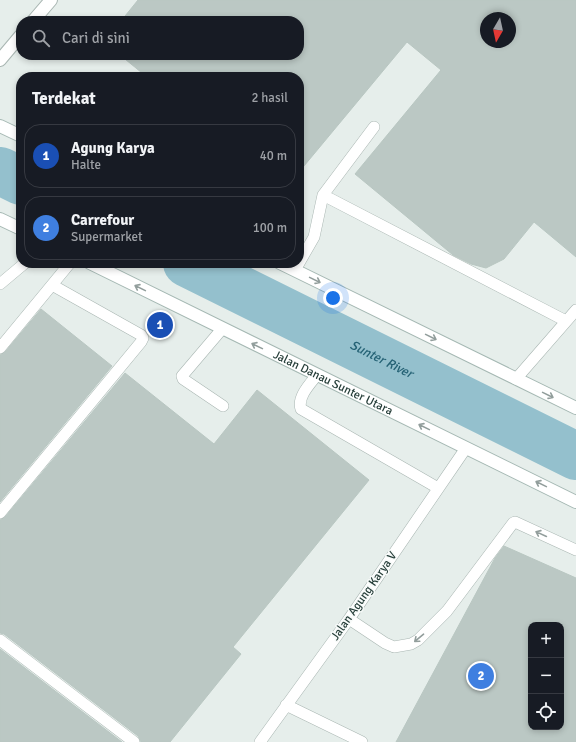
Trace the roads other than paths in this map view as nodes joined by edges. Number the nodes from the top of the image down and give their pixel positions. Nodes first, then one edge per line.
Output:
1 (51, 0) edge
2 (37, 16) edge
3 (16, 42) edge
4 (0, 60) edge
5 (0, 126) edge
6 (374, 126) dead end
7 (16, 134) edge
8 (323, 195) junction
9 (0, 219) edge
10 (16, 227) edge
11 (304, 254) edge
12 (19, 268) edge
13 (66, 268) edge
14 (100, 268) edge
15 (291, 268) edge
16 (295, 270) joint
17 (0, 284) edge
18 (52, 285) junction
19 (576, 310) edge
20 (566, 322) junction
21 (222, 329) junction
22 (0, 348) edge
23 (317, 375) junction
24 (516, 379) junction
25 (223, 406) dead end
26 (576, 408) edge
27 (466, 448) junction
28 (438, 488) junction
29 (576, 502) edge
30 (0, 514) edge
31 (576, 550) edge
32 (349, 619) junction
33 (0, 640) edge
34 (286, 705) junction
35 (134, 742) edge
36 (260, 742) edge
37 (362, 742) edge

1 - 2 main road
3 - 4 main road
5 - 7 main road
6 - 8 lane
8 - 11 lane
8 - 20 lane
9 - 10 main road
12 - 17 lane
13 - 18 lane
21 -> 14 main road, Jalan Danau Sunter Utara
15 - 16 main road
16 -> 24 main road
18 - 22 lane
18 - 30 lane
19 - 20 lane
20 - 24 lane
23 -> 21 main road, Jalan Danau Sunter Utara
21 - 25 lane
27 -> 23 main road, Jalan Danau Sunter Utara
23 - 28 lane
24 -> 26 main road
27 - 28 lane, Jalan Agung Karya V
29 -> 27 main road, Jalan Danau Sunter Utara
28 - 32 lane, Jalan Agung Karya V
31 -> 32 lane
32 - 34 lane, Jalan Agung Karya V
33 - 35 lane
34 - 36 lane, Jalan Agung Karya V
34 - 37 lane

